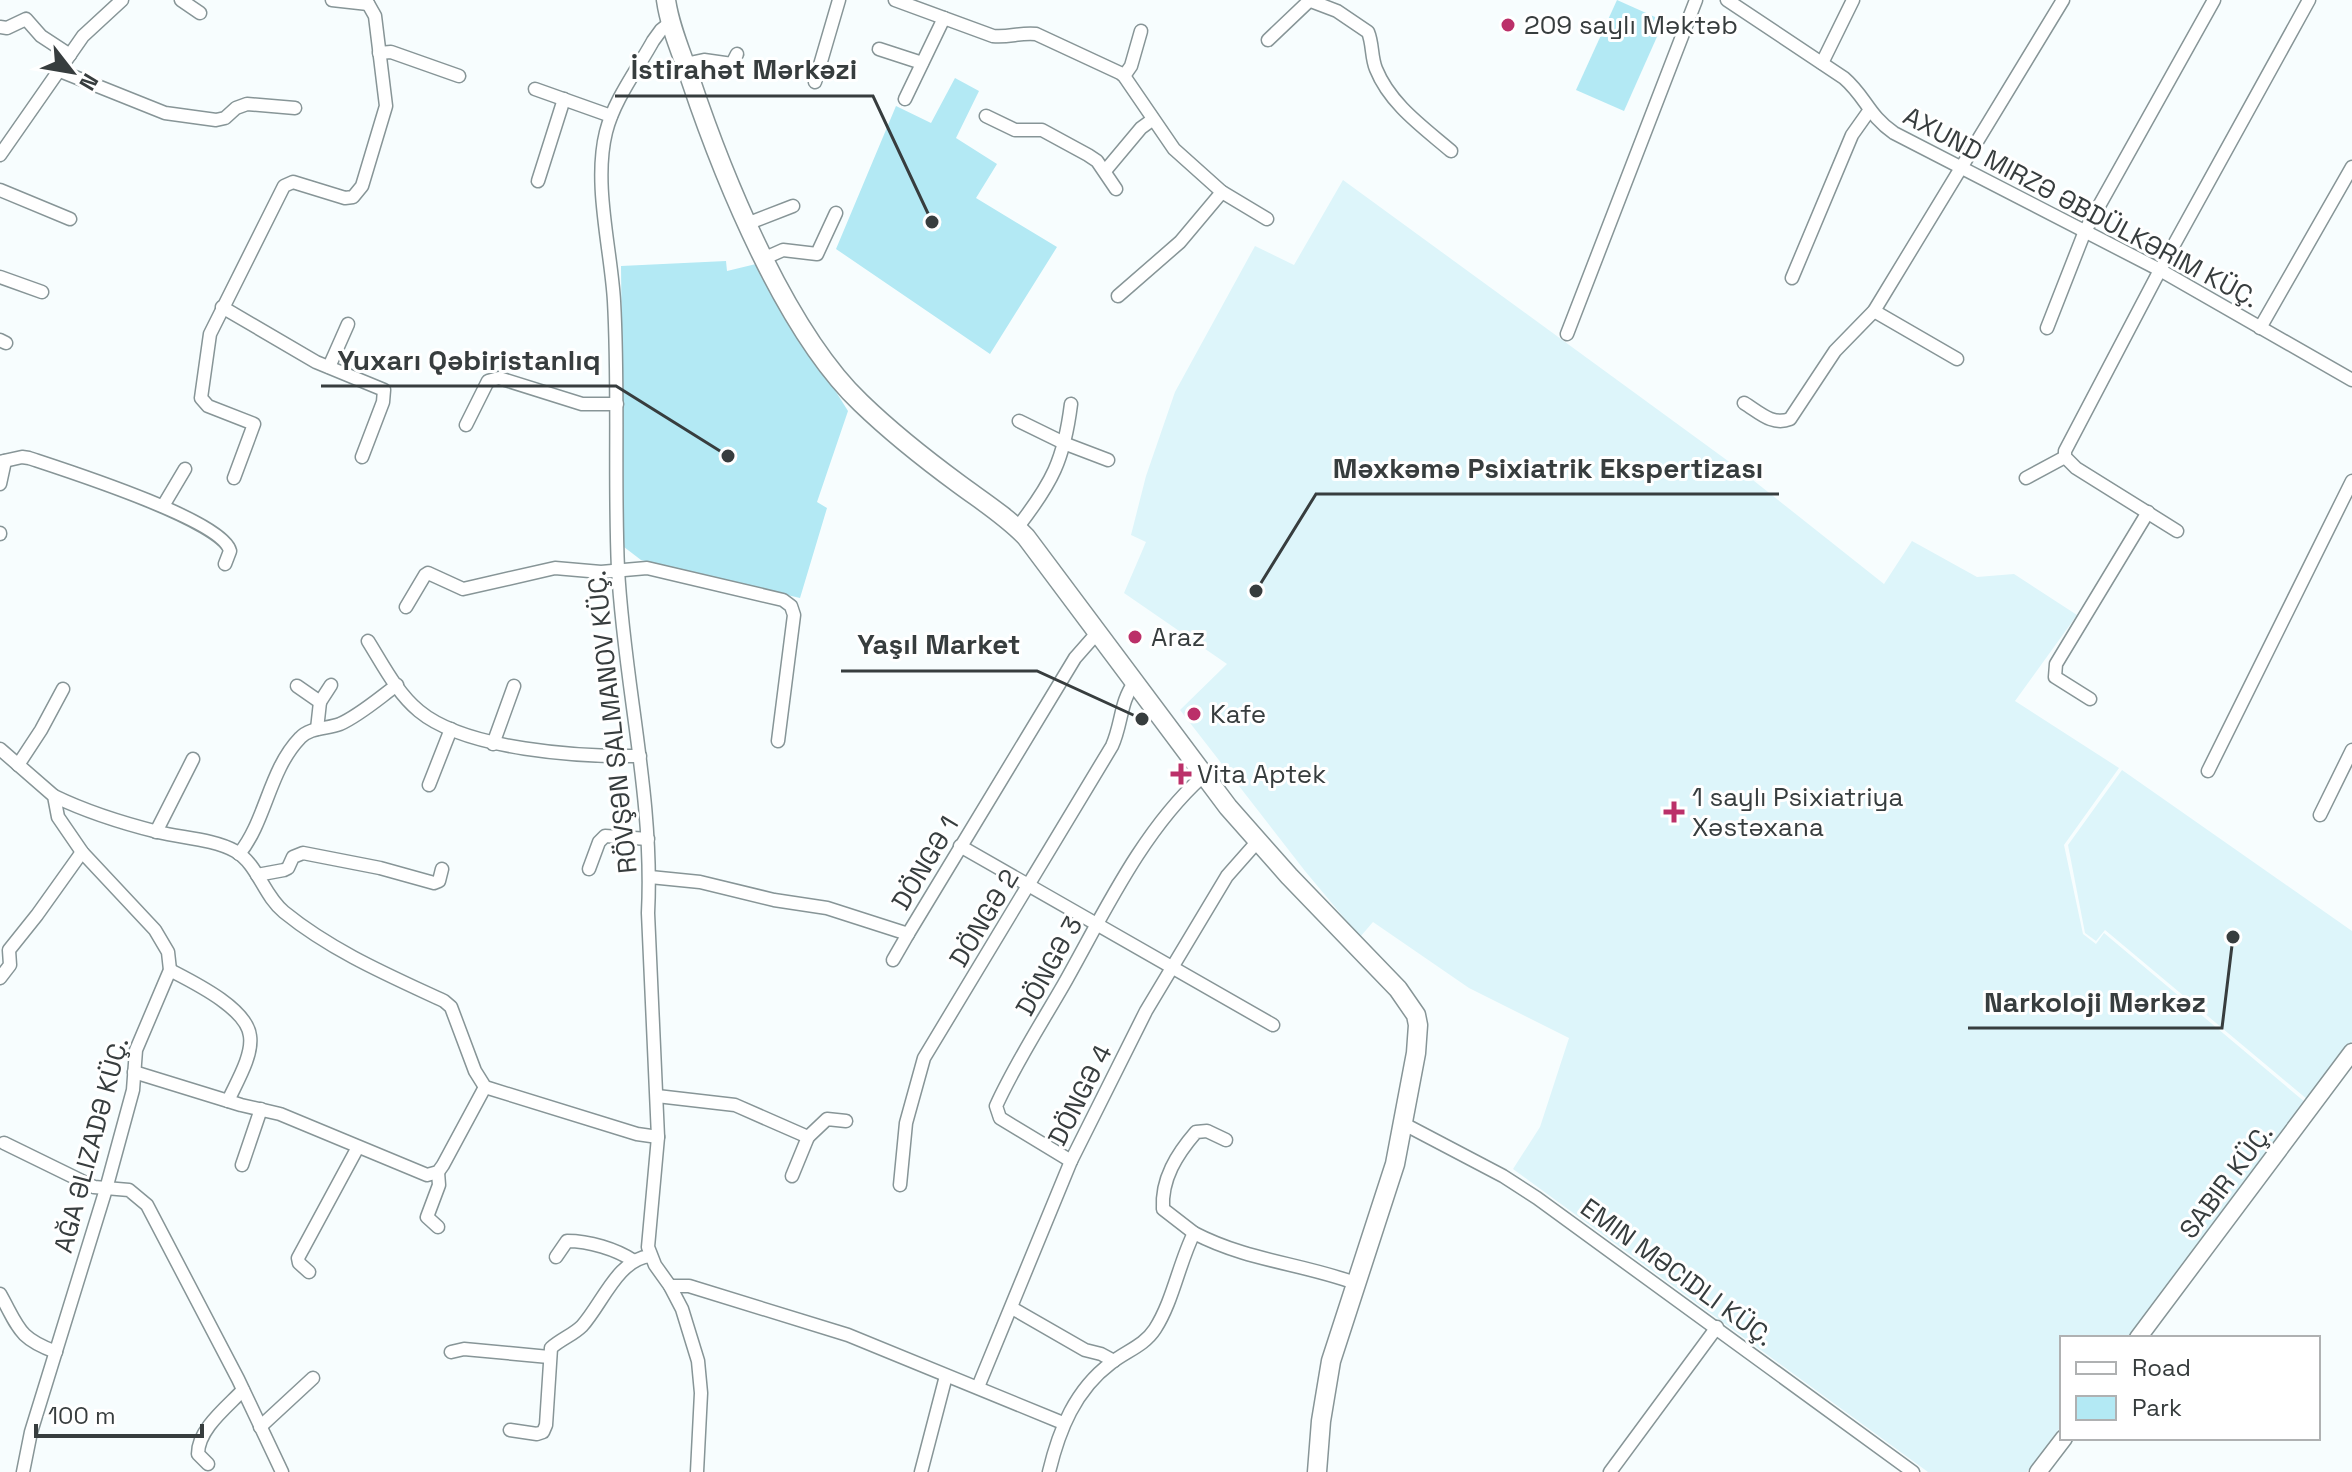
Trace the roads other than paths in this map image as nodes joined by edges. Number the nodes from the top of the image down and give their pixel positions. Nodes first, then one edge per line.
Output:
1 (122, 0) edge
2 (181, 0) edge
3 (332, 0) edge
4 (666, 0) edge
5 (839, 0) edge
6 (895, 0) edge
7 (1696, 0) edge
8 (1727, 0) edge
9 (1853, 0) edge
10 (2063, 0) edge
11 (2214, 0) edge
12 (2309, 0) edge
13 (1309, 1) edge
14 (367, 2) edge
15 (1324, 4) edge
16 (200, 13) dead end
17 (944, 18) junction
18 (670, 23) junction
19 (0, 27) edge
20 (1141, 31) dead end
21 (1268, 40) dead end
22 (879, 49) dead end
23 (379, 53) junction
24 (737, 54) dead end
25 (70, 55) junction
26 (922, 63) junction
27 (1822, 63) junction
28 (685, 64) junction
29 (60, 71) junction
30 (459, 76) dead end
31 (1124, 76) junction
32 (815, 82) dead end
33 (535, 89) dead end
34 (564, 99) junction
35 (905, 99) dead end
36 (295, 108) dead end
37 (1869, 111) junction
38 (611, 116) junction
39 (986, 116) dead end
40 (1152, 120) junction
41 (1451, 151) dead end
42 (0, 155) edge
43 (1962, 167) junction
44 (2352, 167) edge
45 (1105, 171) junction
46 (538, 181) dead end
47 (1116, 189) dead end
48 (0, 190) edge
49 (1222, 192) junction
50 (793, 206) dead end
51 (836, 213) dead end
52 (70, 219) dead end
53 (1267, 219) dead end
54 (749, 223) junction
55 (2085, 231) junction
56 (765, 258) junction
57 (2160, 270) junction
58 (0, 277) edge
59 (1792, 278) dead end
60 (42, 292) dead end
61 (1118, 296) dead end
62 (222, 307) junction
63 (1874, 311) junction
64 (348, 324) dead end
65 (2047, 328) dead end
66 (2260, 328) junction
67 (1567, 334) dead end
68 (1957, 359) dead end
69 (329, 367) junction
70 (2352, 380) edge
71 (1744, 403) dead end
72 (617, 404) junction
73 (1071, 404) dead end
74 (1019, 421) dead end
75 (466, 425) dead end
76 (1066, 444) junction
77 (362, 457) dead end
78 (2065, 457) junction
79 (1108, 460) dead end
80 (3, 462) edge
81 (185, 469) dead end
82 (234, 478) dead end
83 (2026, 478) dead end
84 (2352, 481) edge
85 (0, 484) edge
86 (163, 506) junction
87 (2148, 512) junction
88 (1017, 528) junction
89 (2177, 531) dead end
90 (225, 564) dead end
91 (618, 569) junction
92 (406, 607) dead end
93 (1097, 633) junction
94 (368, 641) dead end
95 (1134, 683) junction
96 (331, 685) dead end
97 (397, 685) junction
98 (297, 686) dead end
99 (514, 686) dead end
100 (63, 689) dead end
101 (2090, 699) dead end
102 (320, 702) junction
103 (317, 729) junction
104 (451, 729) junction
105 (778, 741) dead end
106 (493, 744) junction
107 (0, 749) edge
108 (2352, 750) edge
109 (640, 756) junction
110 (193, 759) dead end
111 (18, 765) junction
112 (2208, 771) dead end
113 (1202, 777) junction
114 (429, 785) dead end
115 (54, 796) junction
116 (2320, 815) dead end
117 (156, 832) junction
118 (648, 839) junction
119 (1257, 842) junction
120 (960, 846) junction
121 (82, 852) junction
122 (239, 854) junction
123 (442, 869) dead end
124 (589, 869) dead end
125 (257, 875) junction
126 (650, 877) junction
127 (1029, 885) junction
128 (1098, 924) junction
129 (908, 934) junction
130 (5, 947) edge
131 (893, 960) dead end
132 (1171, 966) junction
133 (170, 970) junction
134 (0, 978) edge
135 (1273, 1025) dead end
136 (2352, 1052) edge
137 (134, 1072) junction
138 (485, 1087) junction
139 (657, 1096) junction
140 (228, 1101) junction
141 (261, 1109) junction
142 (846, 1121) dead end
143 (1404, 1124) junction
144 (658, 1137) junction
145 (808, 1137) junction
146 (1226, 1140) dead end
147 (4, 1143) dead end
148 (358, 1147) junction
149 (1071, 1161) junction
150 (242, 1165) dead end
151 (438, 1172) junction
152 (792, 1176) dead end
153 (900, 1185) dead end
154 (106, 1189) junction
155 (438, 1227) dead end
156 (1194, 1233) junction
157 (650, 1256) junction
158 (556, 1257) dead end
159 (634, 1261) junction
160 (309, 1272) dead end
161 (1355, 1283) junction
162 (670, 1286) junction
163 (0, 1294) edge
164 (1012, 1308) junction
165 (1717, 1327) junction
166 (2139, 1336) edge
167 (56, 1352) junction
168 (451, 1352) dead end
169 (549, 1357) junction
170 (1114, 1361) junction
171 (946, 1376) junction
172 (313, 1378) dead end
173 (978, 1387) junction
174 (243, 1390) junction
175 (1063, 1423) junction
176 (260, 1427) junction
177 (510, 1430) dead end
178 (2062, 1440) edge
179 (208, 1464) dead end
180 (23, 1472) edge
181 (282, 1472) edge
182 (697, 1472) edge
183 (921, 1472) edge
184 (1049, 1472) edge
185 (1317, 1472) edge
186 (1610, 1472) edge
187 (1913, 1472) edge
188 (2038, 1472) edge

1 - 25 street
2 - 16 street
3 - 14 street
4 - 18 main road
5 - 32 street
6 - 17 street
7 - 67 street
8 - 27 street, AXUND MIRZƏ ƏBDÜLKƏRIM KÜÇ.
9 - 27 street
10 - 43 street
11 - 55 street
12 - 57 street
13 - 15 street
13 - 21 street
14 - 23 street
15 - 41 street
17 - 26 street
17 - 31 street
18 - 28 main road
18 - 38 street, RÖVŞƏN SALMANOV KÜÇ.
19 - 25 street
20 - 31 street
22 - 26 street
23 - 30 street
23 - 62 street
24 - 28 street
25 - 29 street
26 - 35 street
27 - 37 street, AXUND MIRZƏ ƏBDÜLKƏRIM KÜÇ.
28 - 54 main road
29 - 36 street
29 - 42 street
31 - 40 street
33 - 34 street
34 - 38 street
34 - 46 street
37 - 43 street, AXUND MIRZƏ ƏBDÜLKƏRIM KÜÇ.
37 - 59 street
38 - 72 street, RÖVŞƏN SALMANOV KÜÇ.
39 - 45 street
40 - 45 street
40 - 49 street
43 - 55 street, AXUND MIRZƏ ƏBDÜLKƏRIM KÜÇ.
43 - 63 street
44 - 66 street
45 - 47 street
48 - 52 street
49 - 53 street
49 - 61 street
50 - 54 street
51 - 56 street
54 - 56 main road
55 - 57 street, AXUND MIRZƏ ƏBDÜLKƏRIM KÜÇ.
55 - 65 street
56 - 88 main road
57 - 66 street, AXUND MIRZƏ ƏBDÜLKƏRIM KÜÇ.
57 - 78 street
58 - 60 street
62 - 69 street
62 - 82 street
63 - 68 street
63 - 71 street
64 - 69 street
66 - 70 street, AXUND MIRZƏ ƏBDÜLKƏRIM KÜÇ.
69 - 77 street
72 - 75 street
72 - 91 street, RÖVŞƏN SALMANOV KÜÇ.
73 - 76 street
74 - 76 street
76 - 79 street
76 - 88 street
78 - 83 street
78 - 87 street
80 - 85 street
80 - 86 street
81 - 86 street
84 - 112 street
86 - 90 street
87 - 89 street
87 - 101 street
88 - 93 main road
91 - 92 street
91 - 105 street
91 - 109 street, RÖVŞƏN SALMANOV KÜÇ.
93 - 95 main road
93 - 120 street, DÖNGƏ 1
94 - 97 street
95 - 113 main road
95 - 127 street, DÖNGƏ 2
96 - 102 street
97 - 103 street
97 - 104 street
98 - 102 street
99 - 106 street
100 - 111 street
102 - 103 street
103 - 122 street
104 - 106 street
104 - 114 street
106 - 109 street
107 - 111 street
108 - 116 street
109 - 118 street, RÖVŞƏN SALMANOV KÜÇ.
110 - 117 street
111 - 115 street
113 - 119 main road
113 - 128 street, DÖNGƏ 3
115 - 117 street
115 - 121 street
117 - 122 street
118 - 124 street
118 - 126 street, RÖVŞƏN SALMANOV KÜÇ.
119 - 132 street, DÖNGƏ 4
119 - 143 main road
120 - 127 street
120 - 129 street, DÖNGƏ 1
121 - 130 street
121 - 133 street
122 - 125 street
123 - 125 street
125 - 138 street
126 - 129 street, DÖNGƏ 1
126 - 139 street, RÖVŞƏN SALMANOV KÜÇ.
127 - 128 street
127 - 153 street, DÖNGƏ 2
128 - 132 street
128 - 149 street, DÖNGƏ 3
129 - 131 street
130 - 134 street
132 - 135 street
132 - 149 street, DÖNGƏ 4
133 - 137 street, AĞA ƏLIZADƏ KÜÇ.
133 - 140 street
136 - 166 street, SABIR KÜÇ.
137 - 140 street
137 - 154 street, AĞA ƏLIZADƏ KÜÇ.
138 - 144 street
138 - 151 street
139 - 144 street, RÖVŞƏN SALMANOV KÜÇ.
139 - 145 street
140 - 141 street
141 - 148 street
141 - 150 street
142 - 145 street
143 - 161 main road
143 - 165 street, EMIN MƏCIDLI KÜÇ.
144 - 157 street, RÖVŞƏN SALMANOV KÜÇ.
145 - 152 street
146 - 156 street
147 - 154 street
148 - 151 street
148 - 160 street
149 - 164 street, DÖNGƏ 4
151 - 155 street
154 - 167 street, AĞA ƏLIZADƏ KÜÇ.
154 - 174 street
156 - 161 street
156 - 170 street
157 - 159 street
157 - 162 street
158 - 159 street
159 - 169 street
161 - 185 main road
162 - 171 street
162 - 182 street
163 - 167 street
164 - 170 street
164 - 173 street, DÖNGƏ 4
165 - 186 street
165 - 187 street, EMIN MƏCIDLI KÜÇ.
167 - 180 street, AĞA ƏLIZADƏ KÜÇ.
168 - 169 street
169 - 177 street
170 - 175 street
171 - 173 street
171 - 183 street
172 - 176 street
173 - 175 street
174 - 176 street
174 - 179 street
175 - 184 street
176 - 181 street
178 - 188 street

